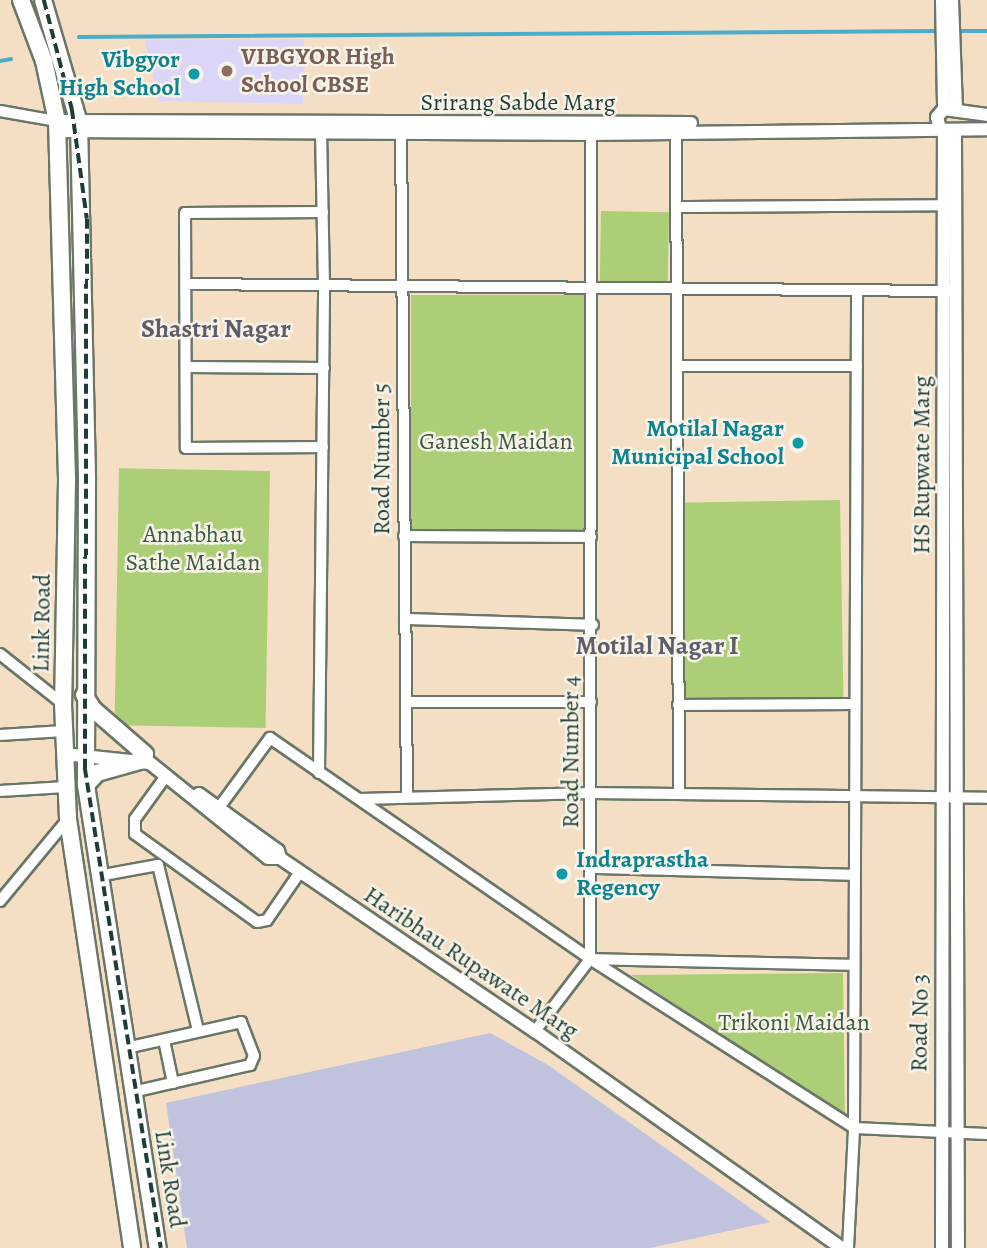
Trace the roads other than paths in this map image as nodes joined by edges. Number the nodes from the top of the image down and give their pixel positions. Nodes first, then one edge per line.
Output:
1 (21, 0) edge
2 (43, 0) edge
3 (942, 0) edge
4 (952, 0) edge
5 (949, 19) junction
6 (0, 111) edge
7 (953, 111) junction
8 (987, 115) edge
9 (58, 126) junction
10 (79, 127) junction
11 (321, 128) junction
12 (401, 128) junction
13 (676, 128) junction
14 (947, 128) junction
15 (591, 129) junction
16 (987, 129) edge
17 (949, 188) junction
18 (943, 205) junction
19 (676, 207) junction
20 (323, 212) junction
21 (187, 284) junction
22 (324, 286) junction
23 (402, 286) junction
24 (591, 288) junction
25 (677, 289) junction
26 (857, 291) junction
27 (949, 291) junction
28 (677, 366) junction
29 (857, 366) junction
30 (187, 367) junction
31 (324, 368) junction
32 (323, 447) junction
33 (404, 536) junction
34 (592, 537) junction
35 (405, 619) junction
36 (593, 625) junction
37 (0, 654) edge
38 (84, 695) junction
39 (406, 702) junction
40 (592, 702) junction
41 (63, 704) junction
42 (854, 704) junction
43 (678, 705) junction
44 (0, 736) edge
45 (64, 743) junction
46 (84, 750) junction
47 (144, 757) junction
48 (318, 774) junction
49 (166, 776) junction
50 (86, 785) junction
51 (66, 787) junction
52 (0, 791) edge
53 (592, 793) junction
54 (679, 794) junction
55 (407, 795) junction
56 (853, 797) junction
57 (987, 798) edge
58 (360, 799) junction
59 (950, 799) junction
60 (215, 813) junction
61 (68, 819) junction
62 (162, 861) junction
63 (593, 868) junction
64 (300, 872) junction
65 (854, 875) junction
66 (98, 876) junction
67 (0, 901) edge
68 (103, 914) junction
69 (83, 916) junction
70 (590, 959) junction
71 (854, 965) junction
72 (198, 1030) junction
73 (535, 1031) junction
74 (164, 1040) junction
75 (126, 1050) junction
76 (104, 1058) junction
77 (173, 1083) junction
78 (133, 1092) junction
79 (854, 1128) junction
80 (939, 1134) junction
81 (957, 1134) junction
82 (987, 1135) edge
83 (132, 1248) edge
84 (158, 1248) edge
85 (842, 1248) edge
86 (848, 1248) edge
87 (942, 1248) edge
88 (958, 1248) edge

1 - 9 main road, Link Road
2 - 10 main road, Link Road
3 - 5 street
4 - 5 street
5 - 7 street, HS Rupwate Marg
6 - 9 street
7 - 8 street
7 - 14 street
7 - 14 street, HS Rupwate Marg
9 - 10 street, Srirang Sabde Marg
9 - 41 main road, Link Road
10 - 11 street, Srirang Sabde Marg
10 - 38 main road, Link Road
11 - 12 street, Srirang Sabde Marg
11 - 20 street
12 - 15 street, Srirang Sabde Marg
12 - 23 street, Road Number 5
13 - 14 street, Srirang Sabde Marg
13 - 15 street, Srirang Sabde Marg
13 - 19 street
14 - 16 street, Srirang Sabde Marg
14 - 17 street, HS Rupwate Marg
15 - 24 street, Road Number 4
17 - 18 street, HS Rupwate Marg
17 - 27 street
18 - 19 street
18 - 27 street, HS Rupwate Marg
19 - 25 street
20 - 21 street
20 - 22 street
21 - 22 street
21 - 30 street
22 - 23 street
22 - 31 street
23 - 24 street
23 - 33 street, Road Number 5
24 - 25 street
24 - 34 street, Road Number 4
25 - 26 street
25 - 28 street
26 - 27 street
26 - 29 street
27 - 59 street, HS Rupwate Marg
28 - 29 street
28 - 43 street
29 - 42 street
30 - 31 street
30 - 32 street
31 - 32 street
32 - 48 street
33 - 34 street
33 - 35 street, Road Number 5
34 - 36 street, Road Number 4
35 - 36 street
35 - 39 street, Road Number 5
36 - 40 street, Road Number 4
37 - 41 street
38 - 46 main road, Link Road
38 - 47 main road
39 - 40 street
39 - 55 street, Road Number 5
40 - 53 street, Road Number 4
41 - 45 main road, Link Road
42 - 43 street
42 - 56 street
43 - 54 street
44 - 45 street
45 - 46 street
45 - 51 main road, Link Road
46 - 47 street
46 - 50 main road, Link Road
47 - 49 street, Haribhau Rupawate Marg
47 - 50 main road
47 - 60 street
48 - 58 street
48 - 60 street
49 - 60 street, Haribhau Rupawate Marg
49 - 62 street
50 - 66 main road, Link Road
51 - 52 street
51 - 61 main road, Link Road
53 - 54 street
53 - 55 street
53 - 63 street, Road Number 4
54 - 56 street
55 - 58 street
56 - 59 street
56 - 65 street
57 - 59 street
58 - 70 street
59 - 80 street, Road No 3
59 - 81 street
60 - 64 street, Haribhau Rupawate Marg
61 - 67 street
61 - 69 main road, Link Road
62 - 64 street
62 - 66 street
62 - 72 street
63 - 65 street
63 - 70 street, Road Number 4
64 - 73 street, Haribhau Rupawate Marg
65 - 71 street
66 - 68 main road, Link Road
68 - 69 main road
68 - 75 main road, Link Road
69 - 76 main road, Link Road
70 - 71 street
70 - 73 street
70 - 79 street
71 - 79 street
72 - 74 street
72 - 77 street
73 - 85 street, Haribhau Rupawate Marg
74 - 75 street
74 - 77 street
75 - 76 main road
75 - 78 main road, Link Road
76 - 83 main road, Link Road
77 - 78 street
78 - 84 main road, Link Road
79 - 80 street
79 - 86 street
80 - 81 street
80 - 87 street, Road No 3
81 - 82 street
81 - 88 street

